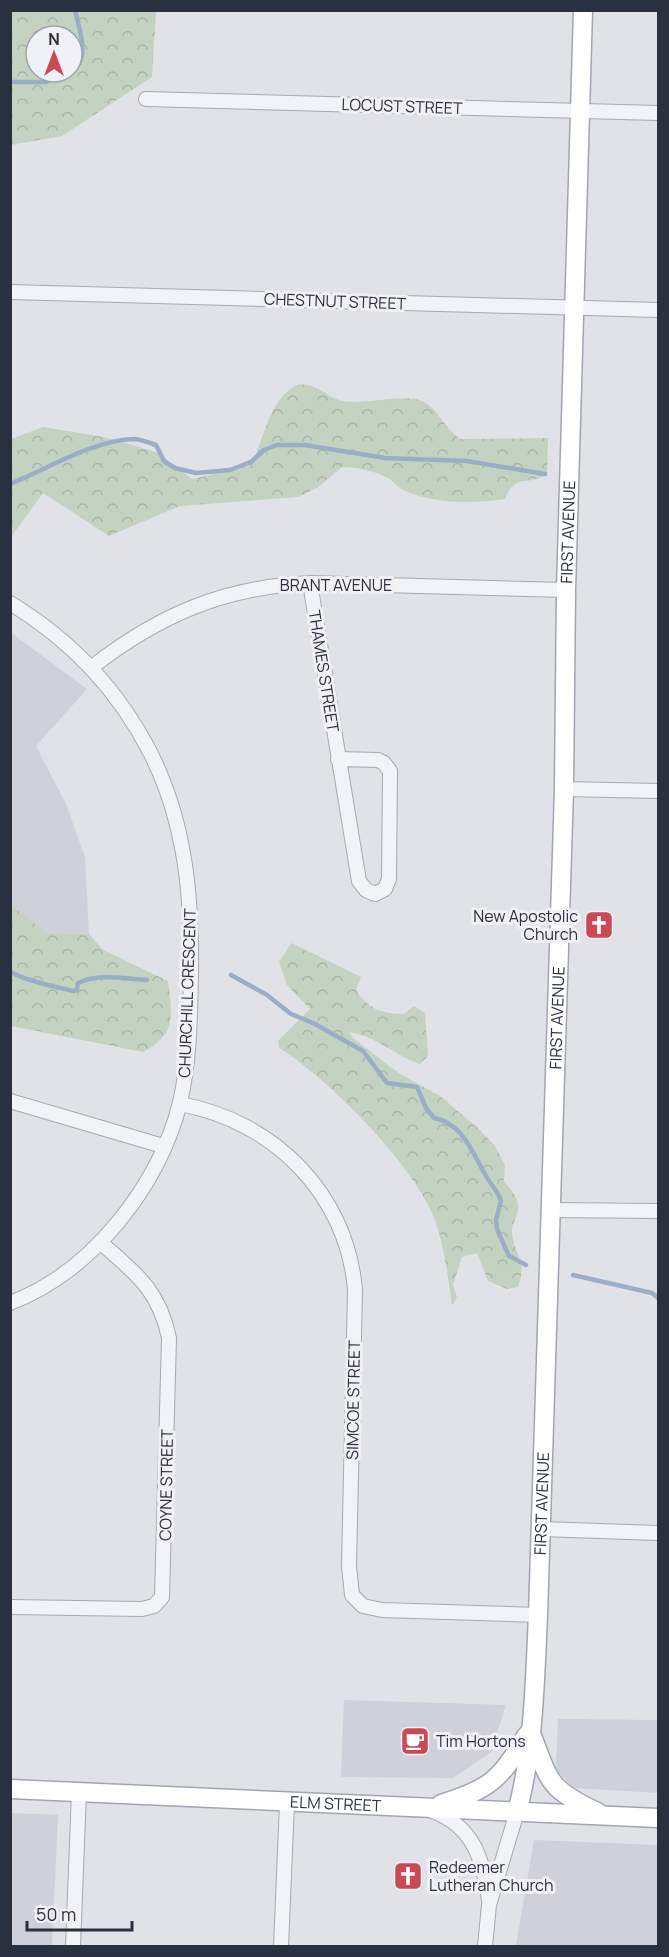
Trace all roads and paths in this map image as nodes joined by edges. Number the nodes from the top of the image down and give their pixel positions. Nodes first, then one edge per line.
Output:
1 (583, 10) edge
2 (146, 99) dead end
3 (581, 111) junction
4 (658, 112) edge
5 (10, 292) edge
6 (573, 307) junction
7 (658, 310) edge
8 (310, 583) junction
9 (566, 590) junction
10 (10, 603) edge
11 (92, 667) junction
12 (338, 759) junction
13 (564, 789) junction
14 (658, 791) edge
15 (10, 1101) edge
16 (180, 1104) junction
17 (163, 1146) junction
18 (552, 1210) junction
19 (658, 1211) edge
20 (100, 1242) junction
21 (10, 1303) edge
22 (541, 1529) junction
23 (658, 1533) edge
24 (10, 1607) edge
25 (538, 1615) junction
26 (530, 1729) junction
27 (10, 1789) edge
28 (79, 1792) junction
29 (286, 1803) junction
30 (425, 1809) junction
31 (517, 1812) junction
32 (607, 1816) junction
33 (658, 1818) edge
34 (489, 1905) junction
35 (74, 1947) edge
36 (281, 1947) edge
37 (485, 1947) edge

1 - 3 main road, FIRST AVENUE
2 - 3 street, LOCUST STREET
3 - 4 street, LOCUST STREET
3 - 6 main road, FIRST AVENUE
5 - 6 street, CHESTNUT STREET
6 - 7 street, CHESTNUT STREET
6 - 9 main road, FIRST AVENUE
8 - 9 street, BRANT AVENUE
8 - 11 street, BRANT AVENUE
8 - 12 street, THAMES STREET
9 - 13 main road, FIRST AVENUE
10 - 11 street, CHURCHILL CRESCENT
11 - 16 street, CHURCHILL CRESCENT
12 - 12 street, THAMES STREET
13 - 14 street
13 - 18 main road, FIRST AVENUE
15 - 17 street
16 - 17 street, CHURCHILL CRESCENT
16 - 25 street, SIMCOE STREET
17 - 20 street, CHURCHILL CRESCENT
18 - 19 street
18 - 22 main road, FIRST AVENUE
20 - 21 street, CHURCHILL CRESCENT
20 - 24 street, COYNE STREET
22 - 23 street
22 - 25 main road, FIRST AVENUE
25 - 26 main road, FIRST AVENUE
26 - 30 main road
26 - 31 main road, FIRST AVENUE
26 - 32 main road
27 - 28 main road, ELM STREET
28 - 29 main road, ELM STREET
28 - 35 street
29 - 30 main road, ELM STREET
29 - 36 street
30 - 31 main road, ELM STREET
30 - 34 street
31 - 32 main road, ELM STREET
31 - 34 street, FIRST AVENUE
32 - 33 main road, ELM STREET
34 - 37 street, FIRST AVENUE

